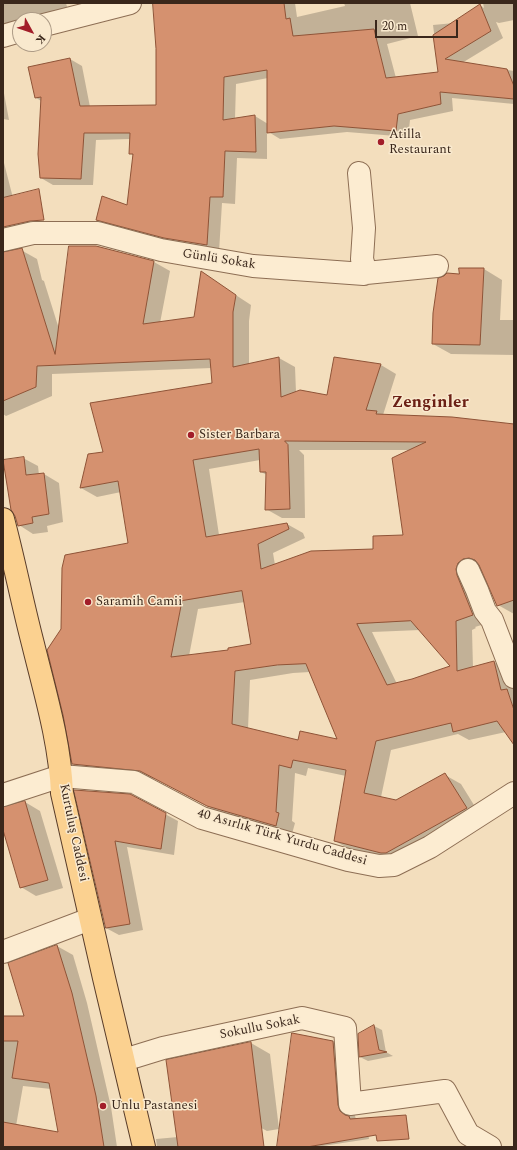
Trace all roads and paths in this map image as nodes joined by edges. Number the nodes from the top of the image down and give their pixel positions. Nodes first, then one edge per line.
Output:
1 (130, 3) edge
2 (52, 23) edge
3 (359, 173) dead end
4 (3, 240) edge
5 (437, 266) dead end
6 (366, 273) junction
7 (3, 522) edge
8 (468, 570) dead end
9 (514, 677) edge
10 (61, 776) junction
11 (514, 793) edge
12 (3, 795) edge
13 (90, 919) junction
14 (3, 952) edge
15 (124, 1060) junction
16 (144, 1147) edge
17 (490, 1147) edge

1 - 2 street
3 - 6 street
4 - 6 street, Günlü Sokak
5 - 6 street, Günlü Sokak
7 - 10 main road, Kurtuluş Caddesi
8 - 9 street
10 - 11 street, 40 Asırlık Türk Yurdu Caddesi
10 - 12 street
10 - 13 main road, Kurtuluş Caddesi
13 - 14 street
13 - 15 main road, Kurtuluş Caddesi
15 - 16 main road, Kurtuluş Caddesi
15 - 17 street, Sokullu Sokak

